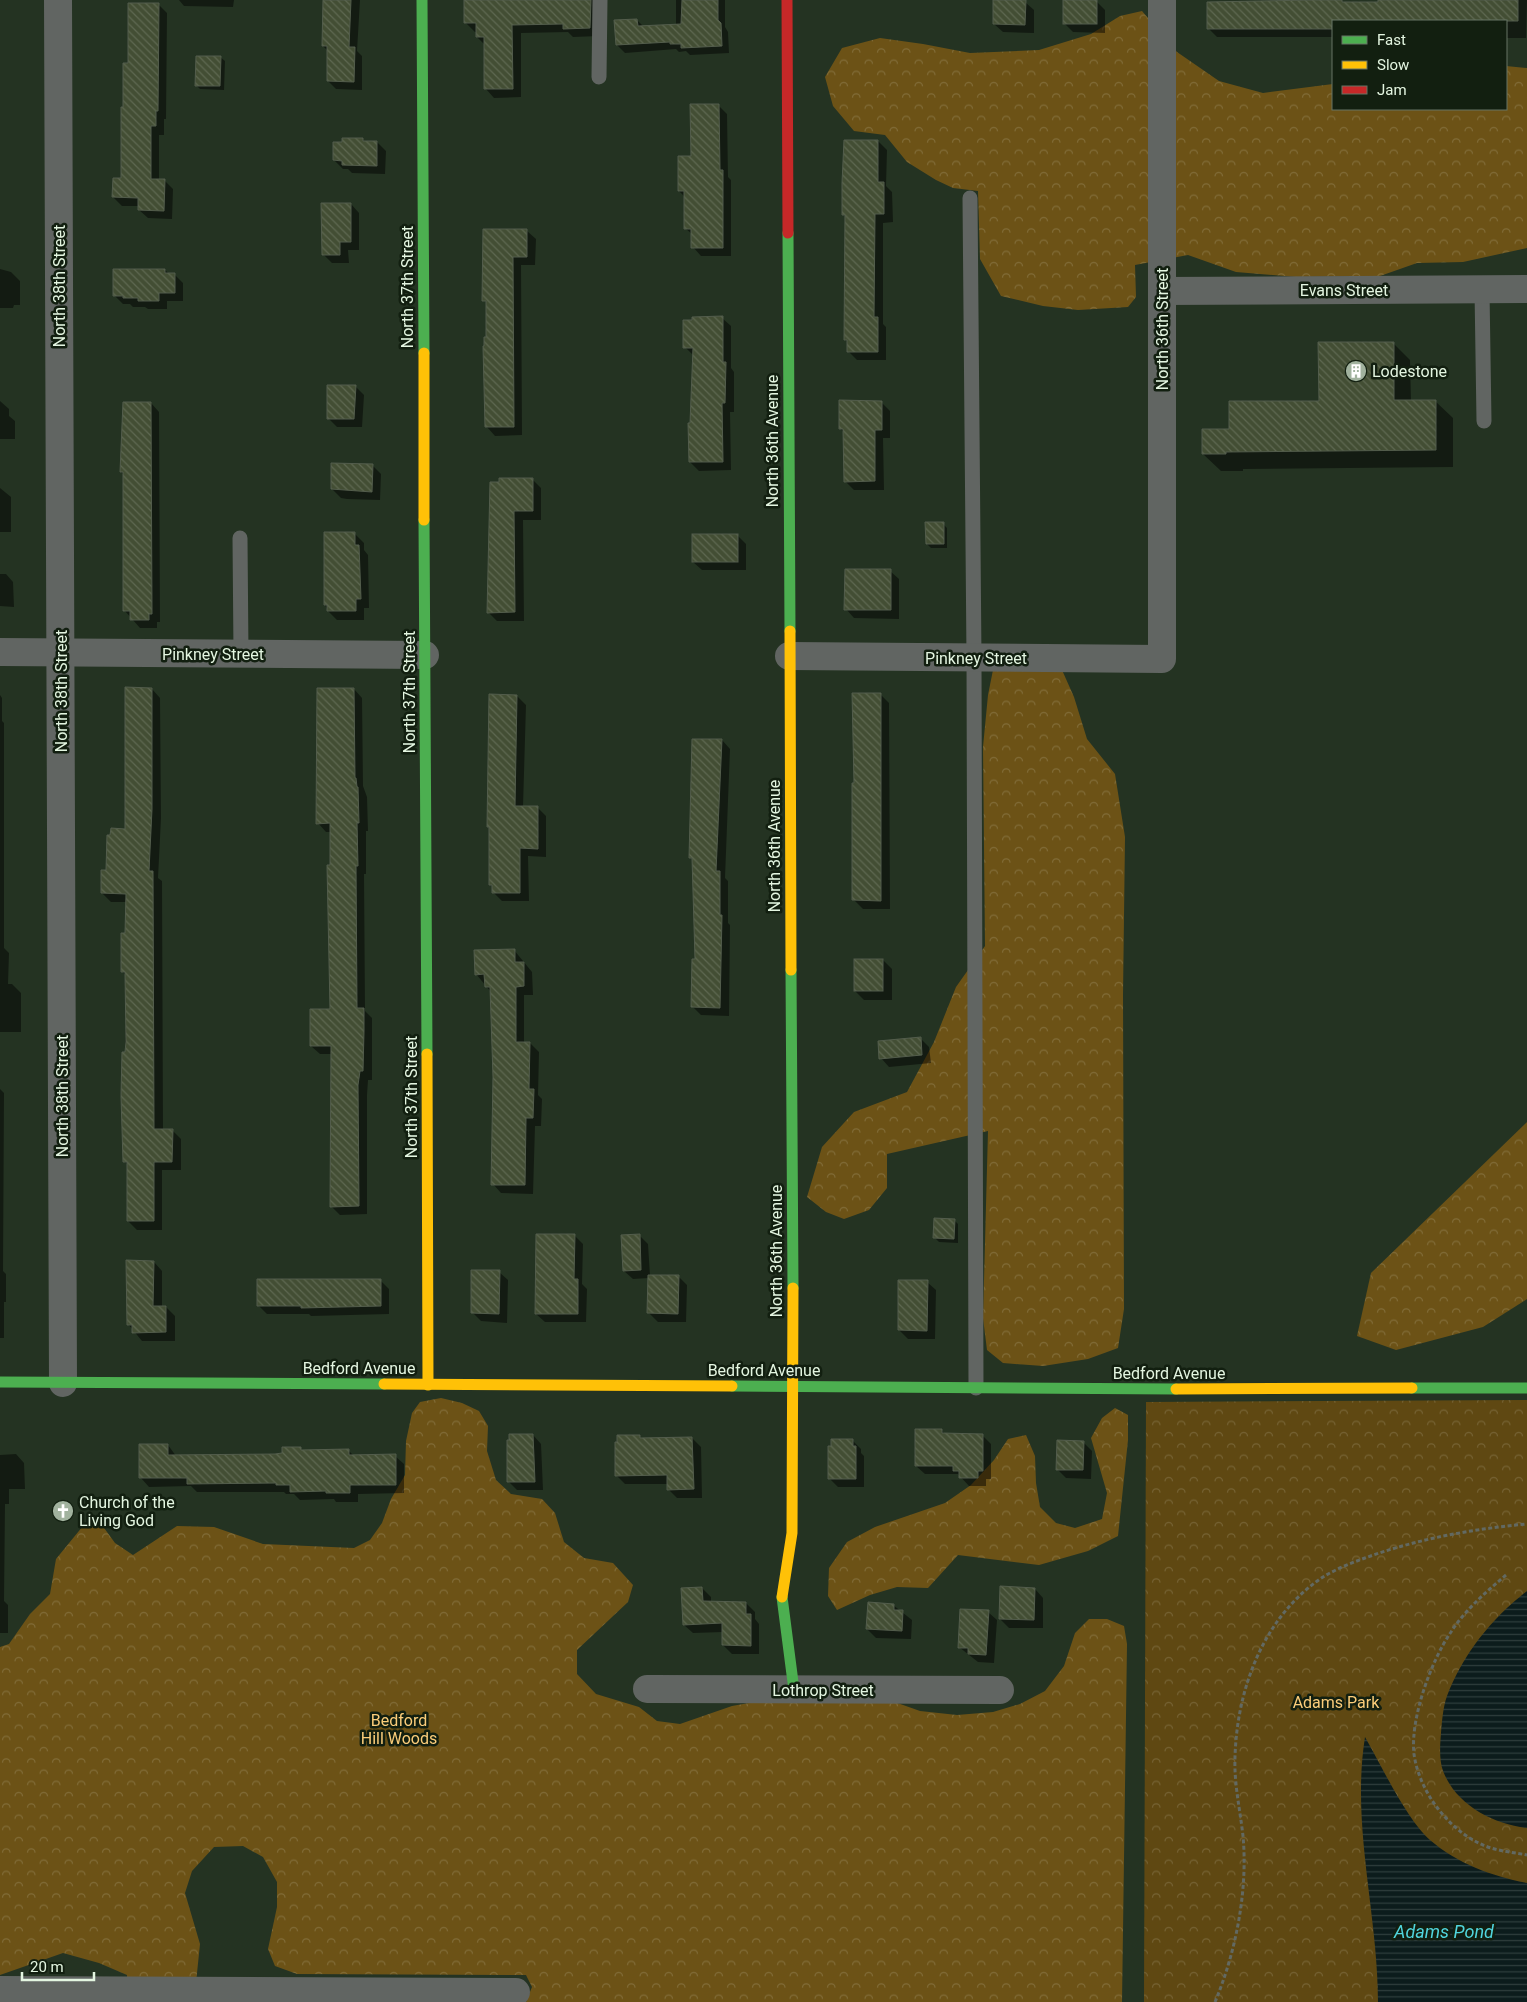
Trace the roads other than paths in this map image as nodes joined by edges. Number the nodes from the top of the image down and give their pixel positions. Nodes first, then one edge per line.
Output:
1 (58, 0) edge
2 (422, 0) edge
3 (600, 0) edge
4 (786, 0) edge
5 (1162, 0) edge
6 (599, 77) dead end
7 (970, 198) dead end
8 (1527, 289) edge
9 (1482, 290) junction
10 (1162, 291) junction
11 (1484, 421) dead end
12 (240, 538) dead end
13 (0, 652) edge
14 (61, 653) junction
15 (241, 654) junction
16 (425, 655) junction
17 (789, 656) junction
18 (974, 658) junction
19 (1162, 659) joint
20 (0, 1382) edge
21 (62, 1383) junction
22 (428, 1385) junction
23 (793, 1386) junction
24 (976, 1388) junction
25 (1527, 1388) edge
26 (646, 1689) dead end
27 (794, 1690) junction
28 (1000, 1690) dead end
29 (0, 1990) edge
30 (516, 1992) dead end

1 - 14 street, North 38th Street
2 - 16 street, North 37th Street
3 - 6 lane
4 - 17 street, North 36th Avenue
5 - 10 street, North 36th Street
7 - 18 lane
8 - 9 street, Evans Street
9 - 10 street, Evans Street
9 - 11 lane
10 - 19 street, North 36th Street
12 - 15 lane
13 - 14 street, Pinkney Street
14 - 15 street, Pinkney Street
14 - 21 street, North 38th Street
15 - 16 street, Pinkney Street
16 - 22 street, North 37th Street
17 - 18 street, Pinkney Street
17 - 23 street, North 36th Avenue
18 - 19 street, Pinkney Street
18 - 24 lane
20 - 21 street, Bedford Avenue
21 - 22 street, Bedford Avenue
22 - 23 street, Bedford Avenue
23 - 24 street, Bedford Avenue
23 - 27 street, North 36th Avenue
24 - 25 street, Bedford Avenue
26 - 27 street, Lothrop Street
27 - 28 street, Lothrop Street
29 - 30 street

